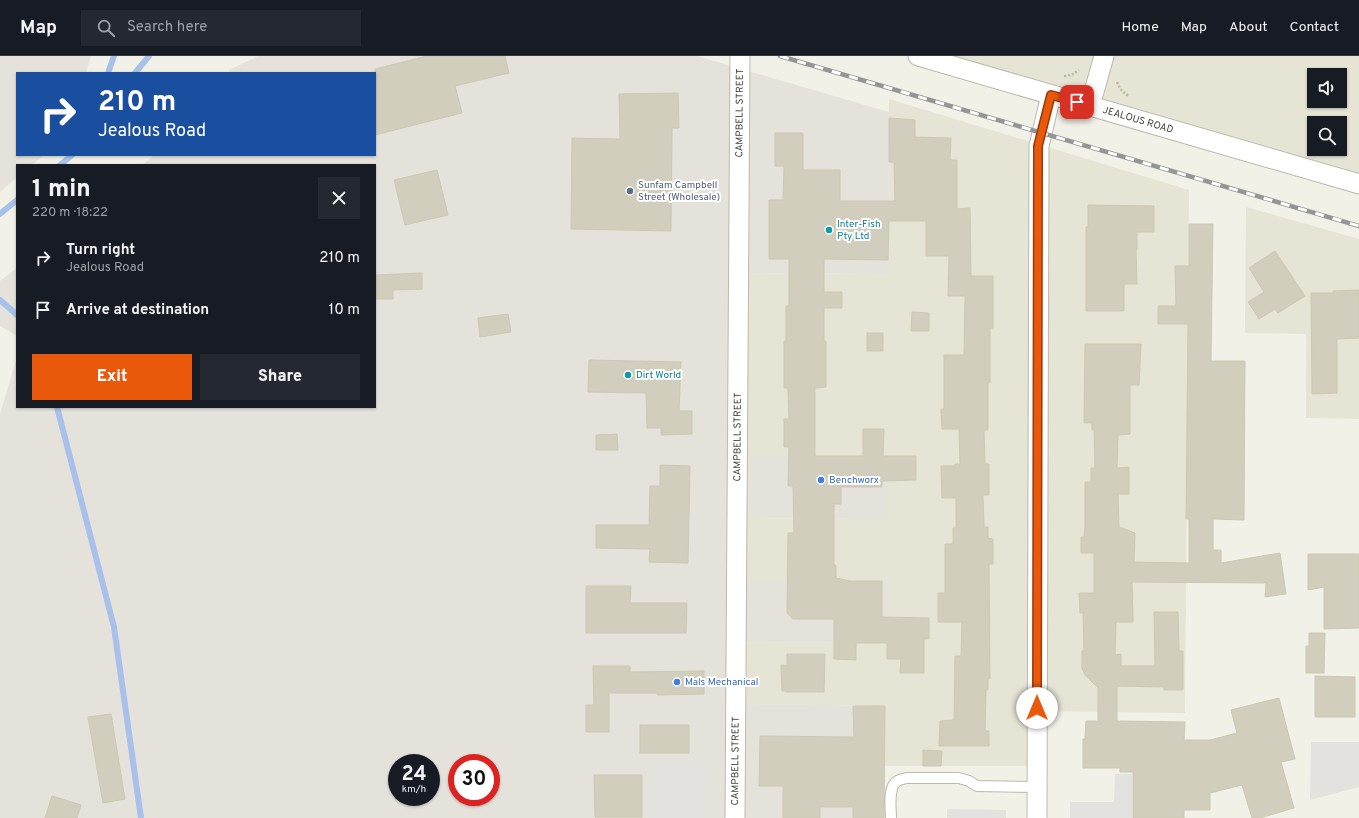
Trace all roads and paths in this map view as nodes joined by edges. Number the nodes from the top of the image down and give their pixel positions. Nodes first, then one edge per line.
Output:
1 (740, 56) edge
2 (918, 56) edge
3 (1104, 56) edge
4 (1081, 67) dead end
5 (1062, 76) dead end
6 (1116, 77) dead end
7 (1051, 95) junction
8 (1129, 96) dead end
9 (1090, 106) junction
10 (1359, 184) edge
11 (1037, 787) junction
12 (735, 818) edge
13 (891, 818) edge
14 (1036, 818) edge

1 - 12 street, CAMPBELL STREET
2 - 7 street, JEALOUS ROAD
3 - 9 street
4 - 5 path
6 - 8 path
7 - 9 street, JEALOUS ROAD
7 - 11 street
9 - 10 street, JEALOUS ROAD
11 - 13 lane
11 - 14 street

